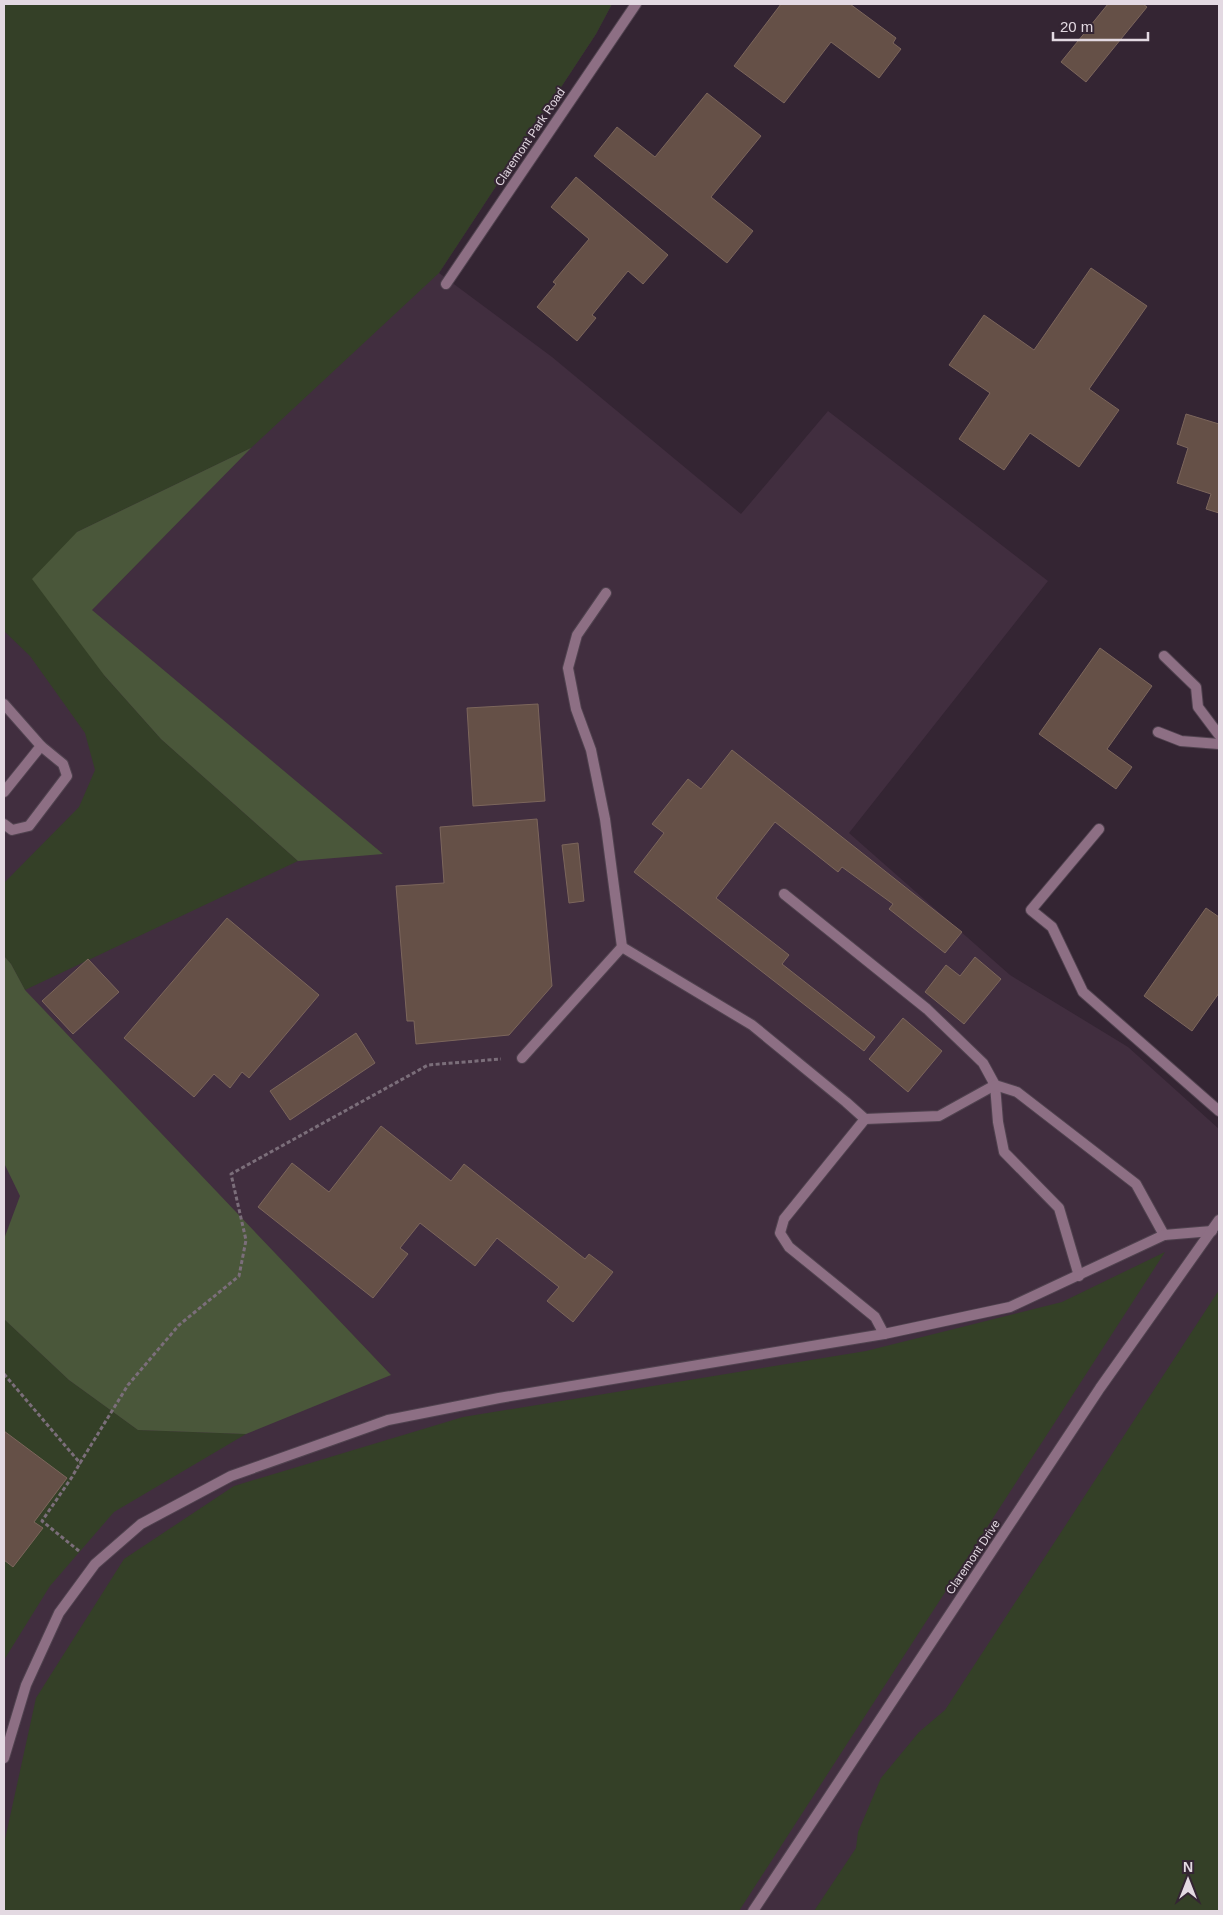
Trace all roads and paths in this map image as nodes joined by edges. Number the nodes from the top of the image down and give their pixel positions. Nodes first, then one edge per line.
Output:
1 (636, 4) edge
2 (446, 284) dead end
3 (606, 593) dead end
4 (1164, 656) dead end
5 (4, 704) edge
6 (1158, 732) dead end
7 (1219, 734) edge
8 (1219, 744) edge
9 (41, 746) junction
10 (4, 792) edge
11 (4, 824) edge
12 (1099, 829) dead end
13 (784, 894) dead end
14 (622, 947) junction
15 (522, 1058) joint
16 (995, 1086) junction
17 (1219, 1111) edge
18 (865, 1119) junction
19 (1219, 1220) edge
20 (1212, 1231) junction
21 (1164, 1235) junction
22 (1079, 1276) junction
23 (884, 1334) junction
24 (4, 1374) edge
25 (80, 1462) junction
26 (95, 1564) junction
27 (4, 1758) edge
28 (753, 1911) edge

1 - 2 street, Claremont Park Road
3 - 14 street
4 - 7 street
5 - 9 street
6 - 8 street
9 - 10 street
9 - 11 street
12 - 17 street
13 - 16 street
14 - 15 street
14 - 18 street
15 - 25 path
16 - 18 street
16 - 21 street
16 - 22 street
18 - 23 street
19 - 20 street, Claremont Drive
20 - 21 street
20 - 28 street, Claremont Drive
21 - 22 street
22 - 23 street
23 - 26 street
24 - 25 path
25 - 26 path
26 - 27 street

